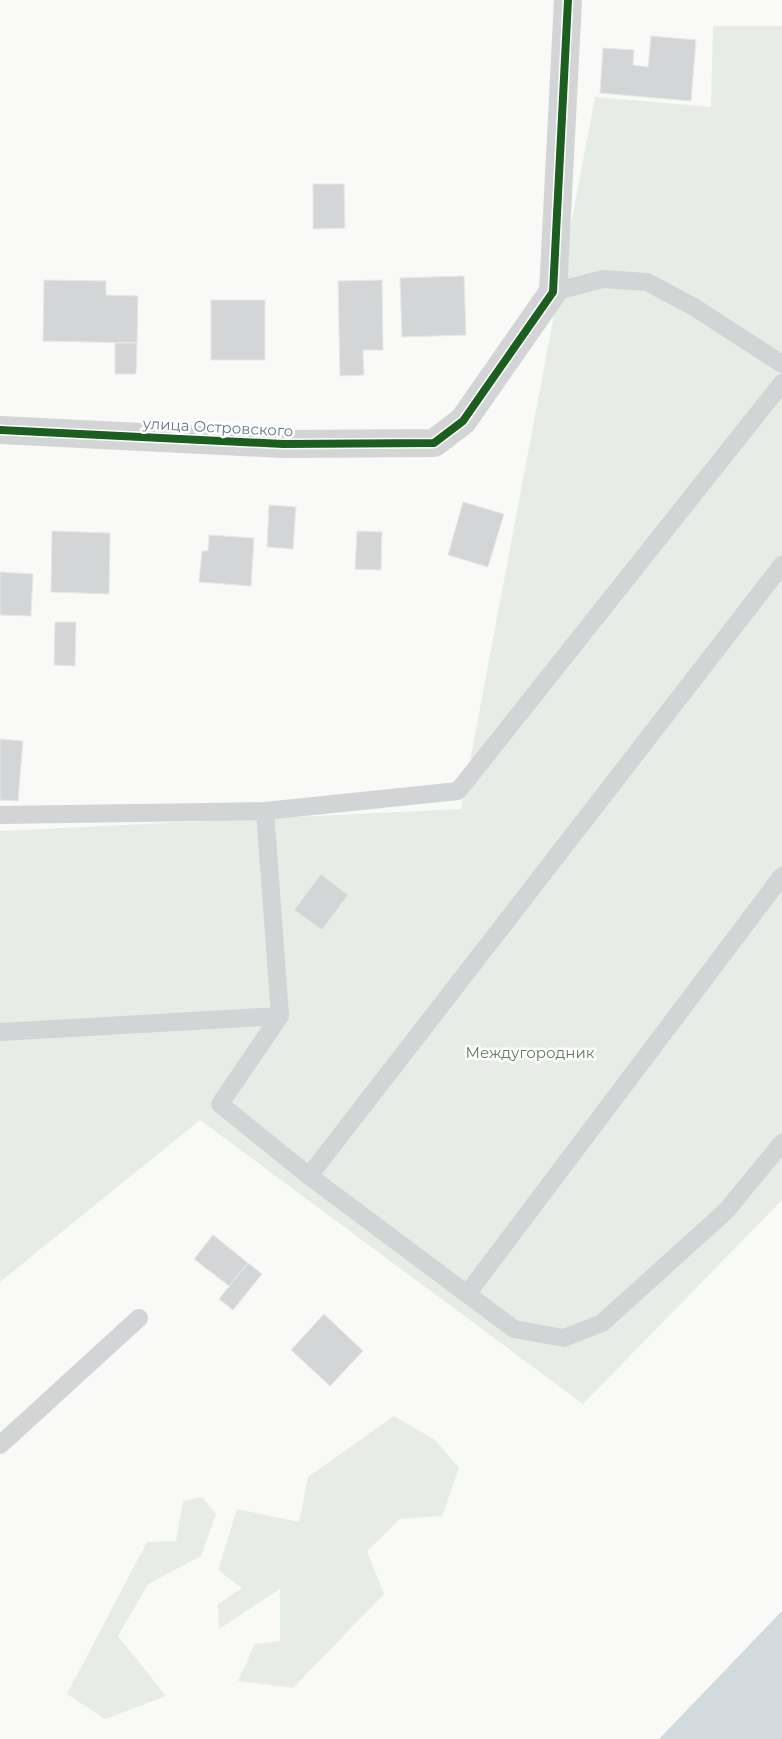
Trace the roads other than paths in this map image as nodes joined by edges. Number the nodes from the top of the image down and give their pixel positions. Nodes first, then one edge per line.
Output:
1 (568, 0) edge
2 (553, 292) junction
3 (782, 364) edge
4 (782, 383) edge
5 (0, 430) edge
6 (782, 566) edge
7 (265, 811) junction
8 (0, 815) edge
9 (782, 876) edge
10 (280, 1016) junction
11 (0, 1032) edge
12 (782, 1143) edge
13 (309, 1176) junction
14 (467, 1294) junction
15 (139, 1318) dead end
16 (0, 1445) edge

1 - 2 street
2 - 3 lane
2 - 5 street, улица Островского
4 - 7 lane
6 - 13 lane
7 - 8 lane
7 - 10 lane
9 - 14 lane
10 - 11 lane
10 - 13 lane
12 - 14 lane
13 - 14 lane
15 - 16 lane

